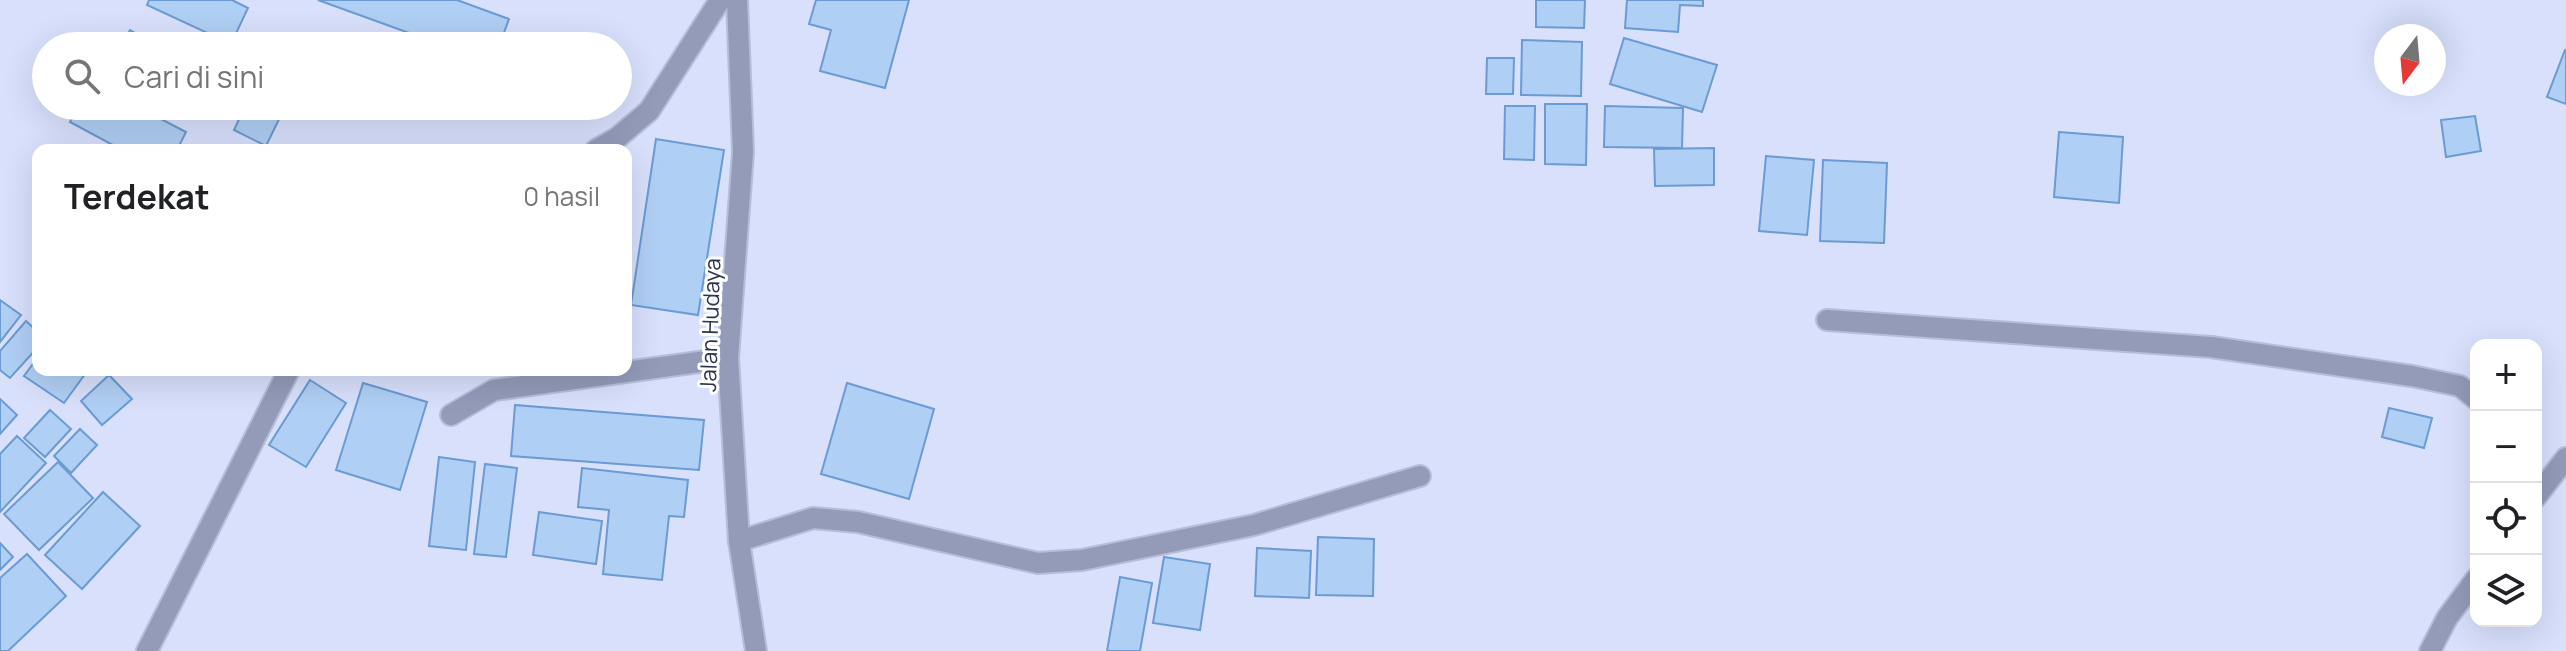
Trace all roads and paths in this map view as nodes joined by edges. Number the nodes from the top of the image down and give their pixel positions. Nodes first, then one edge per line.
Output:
1 (720, 0) edge
2 (737, 0) edge
3 (606, 144) edge
4 (1827, 320) dead end
5 (728, 358) junction
6 (632, 371) edge
7 (286, 376) edge
8 (596, 376) edge
9 (2470, 394) edge
10 (451, 415) dead end
11 (2566, 458) edge
12 (1420, 476) dead end
13 (2542, 489) edge
14 (739, 541) junction
15 (2470, 587) edge
16 (147, 651) edge
17 (756, 651) edge
18 (2430, 651) edge

1 - 3 street
2 - 5 street, Jalan Hudaya
4 - 9 street
5 - 6 street
5 - 14 street, Jalan Hudaya
7 - 16 street
8 - 10 street
11 - 13 street
12 - 14 street
14 - 17 street, Jalan Hudaya
15 - 18 street

